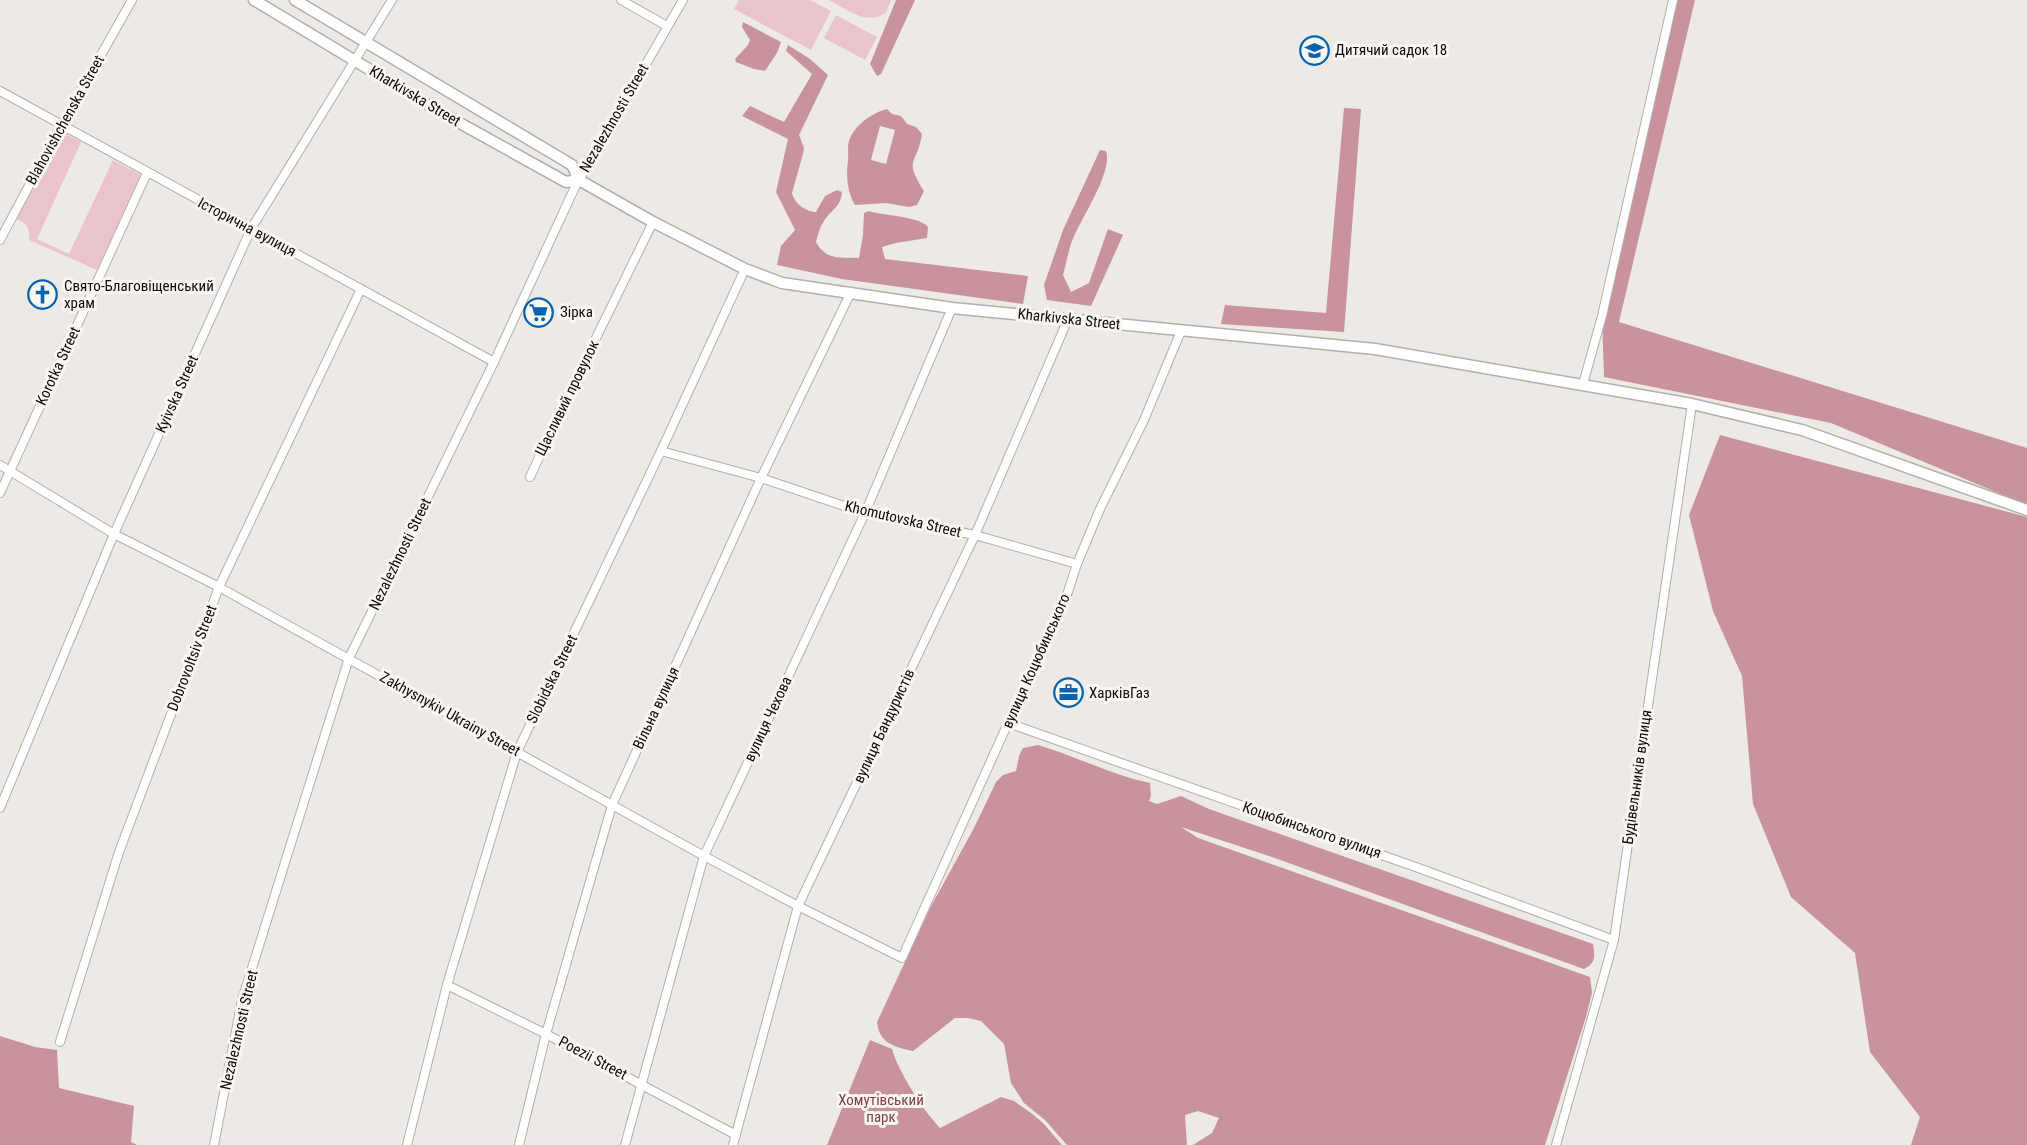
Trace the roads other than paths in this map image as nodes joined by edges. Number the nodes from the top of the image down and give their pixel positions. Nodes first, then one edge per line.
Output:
1 (132, 0) edge
2 (254, 0) edge
3 (295, 0) edge
4 (392, 0) edge
5 (621, 0) edge
6 (682, 0) edge
7 (1673, 0) edge
8 (667, 26) junction
9 (365, 42) junction
10 (355, 59) junction
11 (0, 91) edge
12 (61, 126) junction
13 (147, 173) junction
14 (579, 180) junction
15 (653, 222) junction
16 (251, 229) junction
17 (0, 240) edge
18 (745, 269) junction
19 (361, 289) junction
20 (851, 292) junction
21 (952, 308) junction
22 (1068, 319) junction
23 (1181, 331) junction
24 (494, 362) junction
25 (1583, 384) junction
26 (1692, 404) junction
27 (661, 451) junction
28 (0, 465) edge
29 (10, 470) junction
30 (530, 477) dead end
31 (761, 478) junction
32 (0, 493) edge
33 (2027, 510) edge
34 (865, 513) junction
35 (114, 534) junction
36 (975, 535) junction
37 (1077, 564) junction
38 (219, 587) junction
39 (349, 658) junction
40 (1008, 723) junction
41 (517, 752) junction
42 (612, 805) junction
43 (0, 808) edge
44 (704, 856) junction
45 (798, 906) junction
46 (1614, 940) junction
47 (902, 958) joint
48 (447, 985) junction
49 (546, 1034) junction
50 (60, 1042) dead end
51 (641, 1083) junction
52 (736, 1135) junction
53 (214, 1145) edge
54 (406, 1145) edge
55 (519, 1145) edge
56 (624, 1145) edge
57 (733, 1145) edge
58 (1556, 1145) edge

1 - 12 street, Blahovishchenska Street
2 - 10 street, Kharkivska Street
3 - 9 street, Kharkivska Street
4 - 9 street, Kyivska Street
5 - 8 street
6 - 8 street, Nezalezhnosti Street
7 - 25 street
8 - 14 street, Nezalezhnosti Street
9 - 10 street, Kyivska Street
9 - 14 street, Kharkivska Street
10 - 14 street, Kharkivska Street
10 - 16 street, Kyivska Street
11 - 12 street, Історична вулиця
12 - 13 street, Історична вулиця
12 - 17 street, Blahovishchenska Street
13 - 16 street, Історична вулиця
13 - 29 street, Korotka Street
14 - 15 street, Kharkivska Street
14 - 24 street, Nezalezhnosti Street
15 - 18 street, Kharkivska Street
15 - 30 street, Щасливий провулок
16 - 19 street, Історична вулиця
16 - 35 street, Kyivska Street
18 - 20 street, Kharkivska Street
18 - 27 street, Slobidska Street
19 - 24 street, Історична вулиця
19 - 38 street, Dobrovoltsiv Street
20 - 21 street, Kharkivska Street
20 - 31 street, Вільна вулиця
21 - 22 street, Kharkivska Street
21 - 34 street, вулиця Чехова
22 - 23 street, Kharkivska Street
22 - 36 street, вулиця Бандуристів
23 - 25 street, Kharkivska Street
23 - 37 street, вулиця Коцюбинського
24 - 39 street, Nezalezhnosti Street
25 - 26 street, Kharkivska Street
26 - 33 street, Kharkivska Street
26 - 46 street, Будівельників вулиця
27 - 31 street, Khomutovska Street
27 - 41 street, Slobidska Street
28 - 29 street, Zakhysnykiv Ukrainy Street
29 - 32 street, Korotka Street
29 - 35 street, Zakhysnykiv Ukrainy Street
31 - 34 street, Khomutovska Street
31 - 42 street, Вільна вулиця
34 - 36 street, Khomutovska Street
34 - 44 street, вулиця Чехова
35 - 38 street, Zakhysnykiv Ukrainy Street
35 - 43 street, Kyivska Street
36 - 37 street, Khomutovska Street
36 - 45 street, вулиця Бандуристів
37 - 40 street, вулиця Коцюбинського
38 - 39 street, Zakhysnykiv Ukrainy Street
38 - 50 street, Dobrovoltsiv Street
39 - 41 street, Zakhysnykiv Ukrainy Street
39 - 53 street, Nezalezhnosti Street
40 - 46 street, Коцюбинського вулиця
40 - 47 street, вулиця Коцюбинського
41 - 42 street, Zakhysnykiv Ukrainy Street
41 - 48 street, Slobidska Street
42 - 44 street, Zakhysnykiv Ukrainy Street
42 - 49 street, Вільна вулиця
44 - 45 street, Zakhysnykiv Ukrainy Street
44 - 51 street, вулиця Чехова
45 - 47 street, Zakhysnykiv Ukrainy Street
45 - 52 street, вулиця Бандуристів
46 - 58 street, Будівельників вулиця
48 - 49 street, Poezii Street
48 - 54 street, Slobidska Street
49 - 51 street, Poezii Street
49 - 55 street, Вільна вулиця
51 - 52 street, Poezii Street
51 - 56 street, вулиця Чехова
52 - 57 street, вулиця Бандуристів

